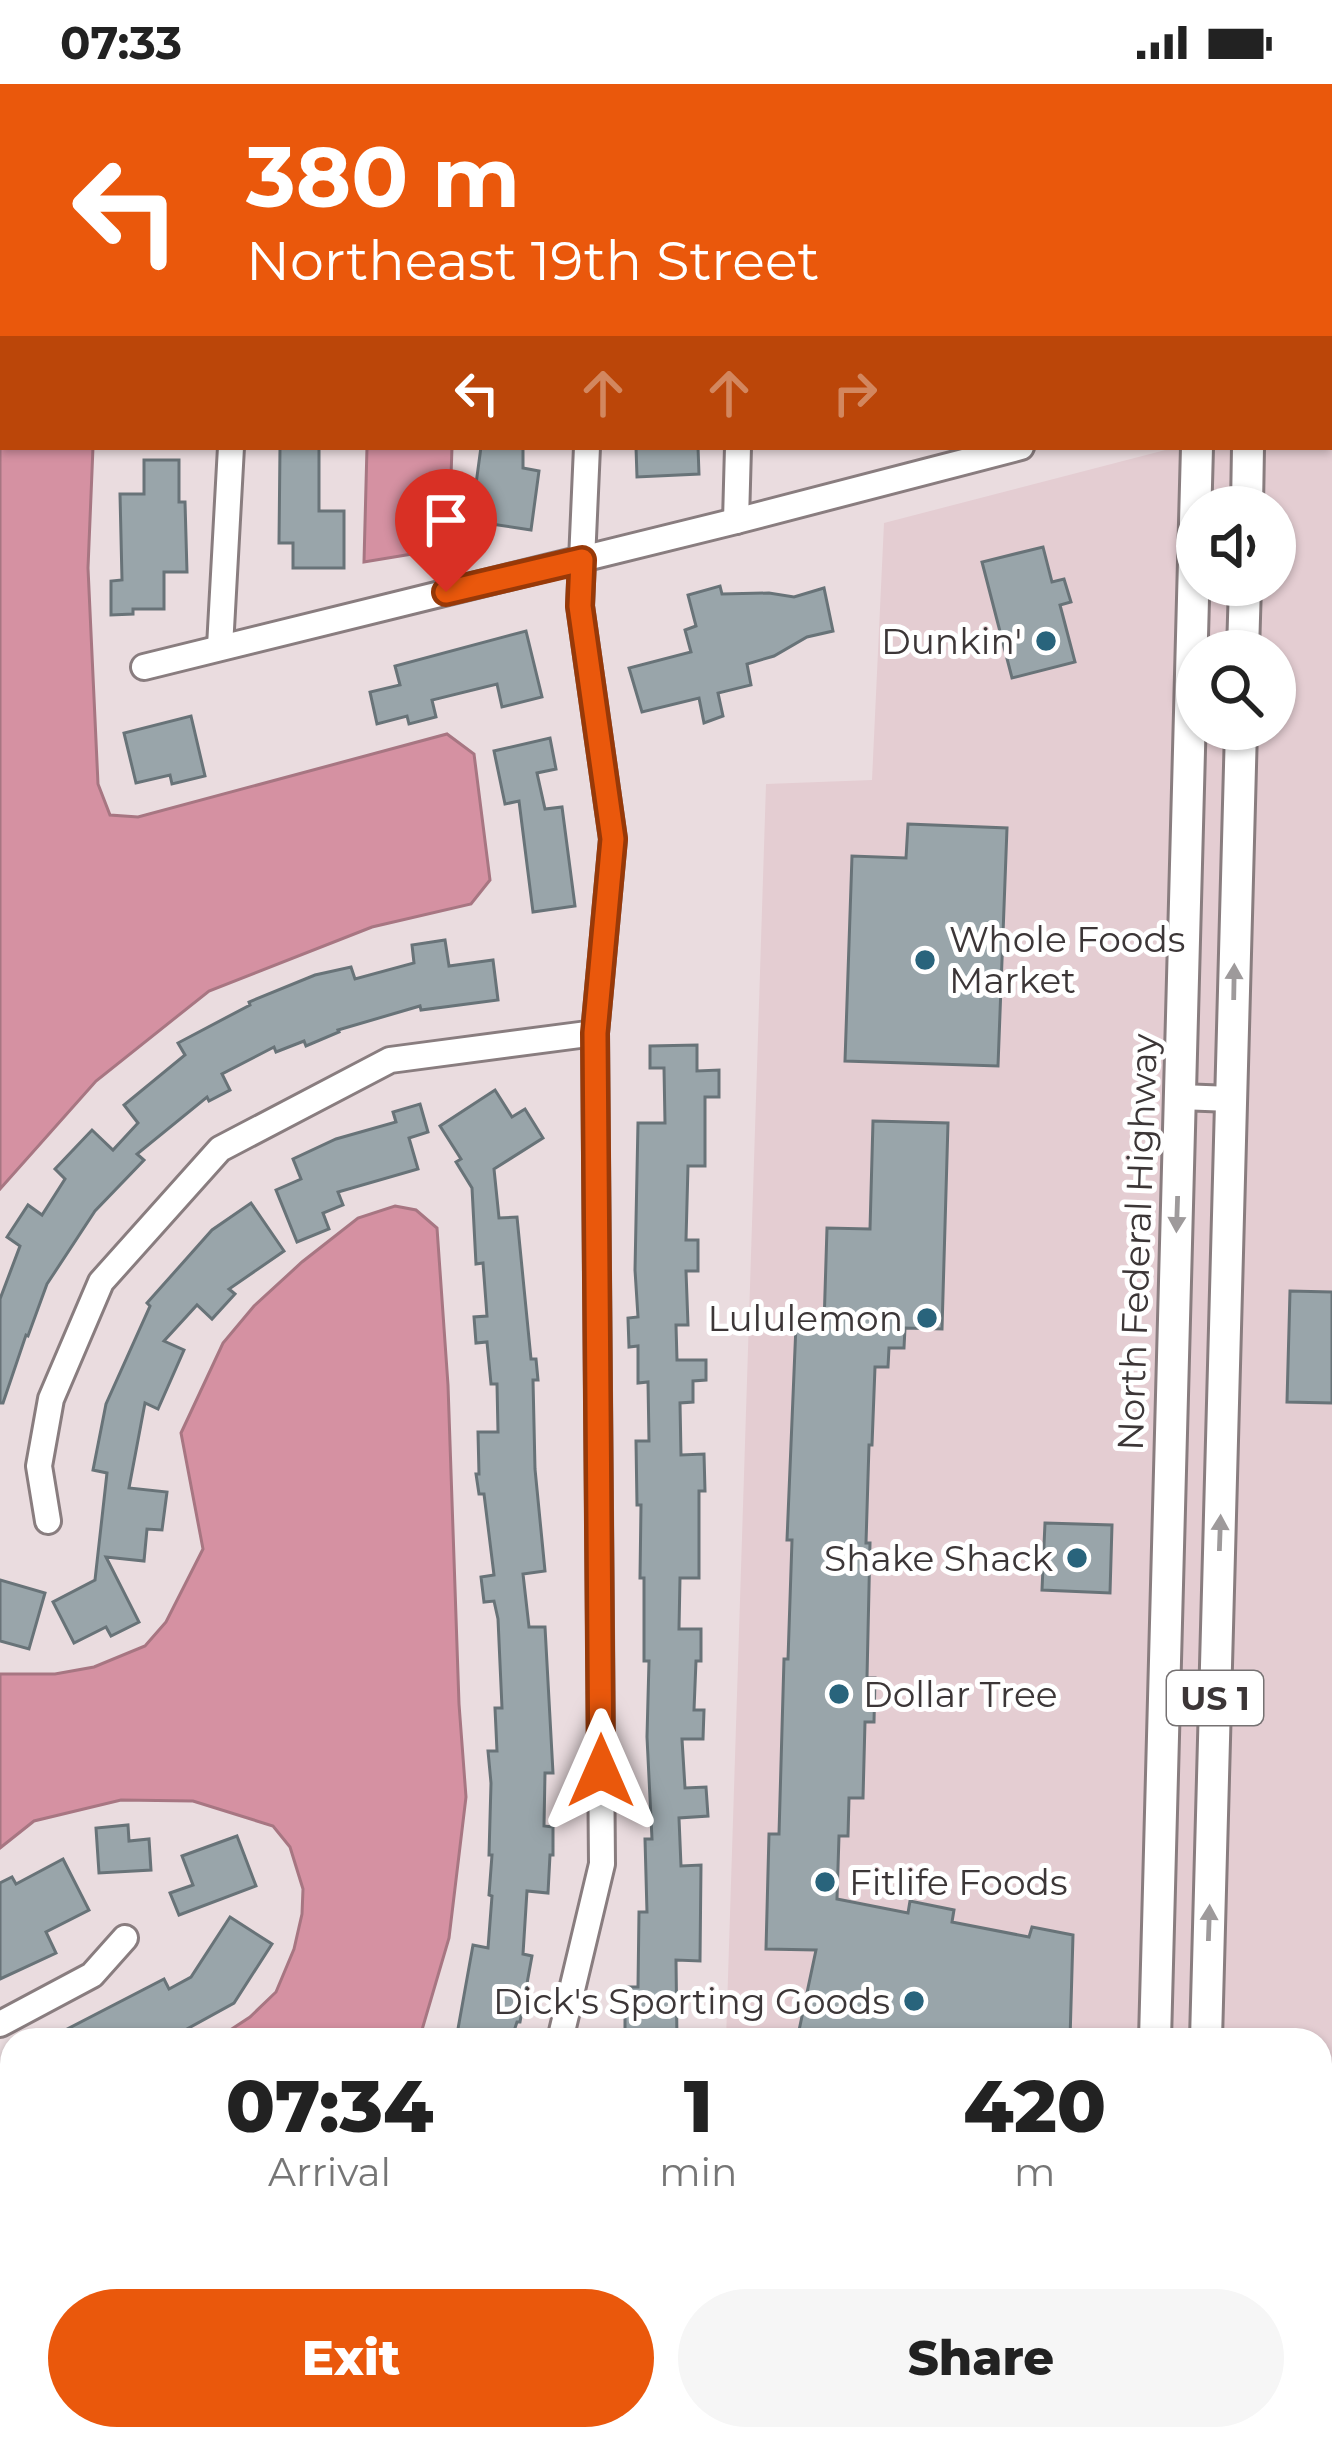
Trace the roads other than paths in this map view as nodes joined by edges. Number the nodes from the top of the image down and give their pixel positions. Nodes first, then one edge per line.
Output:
1 (232, 450) edge
2 (587, 450) edge
3 (738, 450) edge
4 (1009, 450) edge
5 (1197, 450) edge
6 (1249, 450) edge
7 (1248, 486) edge
8 (736, 521) junction
9 (582, 560) junction
10 (220, 647) junction
11 (144, 667) dead end
12 (1240, 750) edge
13 (595, 1033) junction
14 (1180, 1097) junction
15 (1232, 1099) junction
16 (48, 1521) dead end
17 (125, 1938) dead end
18 (1157, 1960) junction
19 (0, 2024) edge
20 (563, 2028) edge
21 (1155, 2028) edge
22 (1189, 2028) edge
23 (1206, 2028) edge

1 - 10 street
2 - 9 street
3 - 8 street
4 - 8 street
5 - 14 main road, North Federal Highway / US 1
6 - 7 main road
8 - 9 street
9 - 10 street
9 - 13 street
10 - 11 street
15 -> 12 main road, US 1
13 - 16 street
13 - 20 street
14 - 15 street
14 -> 18 main road, North Federal Highway / US 1
23 -> 15 main road, US 1
17 - 19 street
18 - 21 main road, North Federal Highway / US 1
18 - 22 main road

